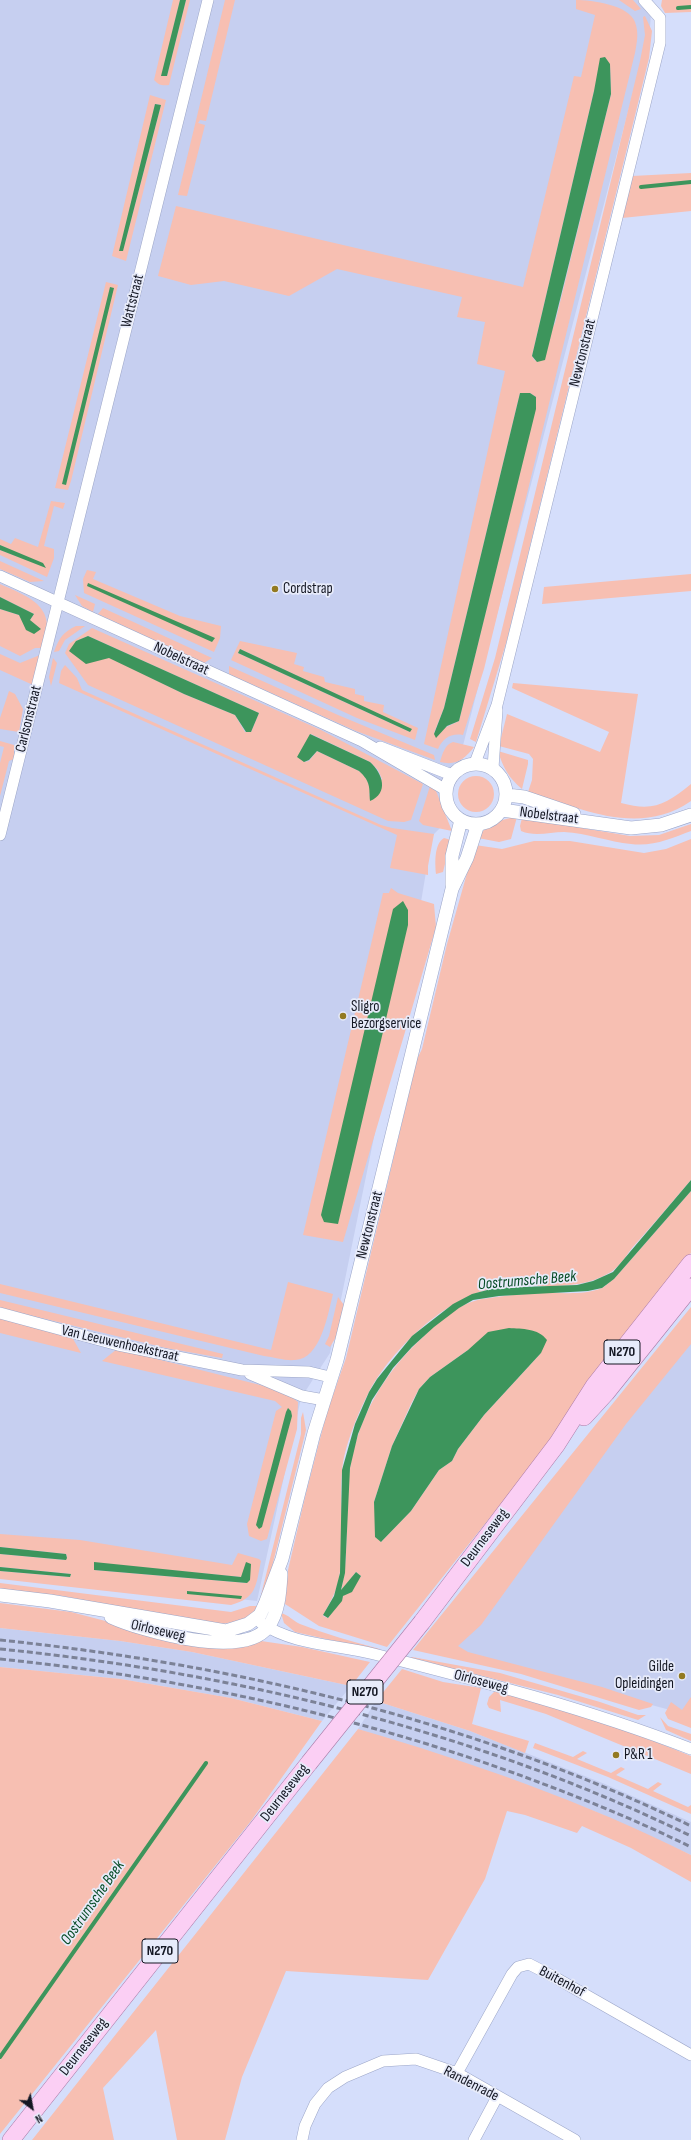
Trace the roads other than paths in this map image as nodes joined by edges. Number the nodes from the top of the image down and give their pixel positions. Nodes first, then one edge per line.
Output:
1 (208, 0) edge
2 (648, 1) edge
3 (0, 576) edge
4 (58, 602) junction
5 (496, 705) junction
6 (362, 741) junction
7 (475, 763) junction
8 (493, 768) junction
9 (452, 775) junction
10 (446, 790) junction
11 (507, 795) junction
12 (502, 810) junction
13 (691, 815) edge
14 (461, 820) junction
15 (596, 822) junction
16 (478, 824) junction
17 (0, 835) edge
18 (452, 889) junction
19 (691, 1263) edge
20 (691, 1287) edge
21 (0, 1313) edge
22 (242, 1370) junction
23 (330, 1377) junction
24 (324, 1400) junction
25 (557, 1444) junction
26 (282, 1559) junction
27 (0, 1596) edge
28 (94, 1610) junction
29 (255, 1619) junction
30 (268, 1627) junction
31 (691, 1749) edge
32 (691, 2055) edge
33 (457, 2073) junction
34 (497, 2097) junction
35 (11, 2140) edge
36 (302, 2140) edge
37 (474, 2140) edge
38 (575, 2140) edge

1 - 4 street, Wattstraat
2 - 5 street, Newtonstraat
3 - 4 street, Nobelstraat
4 - 6 street, Nobelstraat
4 - 17 street, Carlsonstraat
5 - 7 street, Newtonstraat
5 - 8 street, Newtonstraat
6 - 9 street, Nobelstraat
6 - 10 street, Nobelstraat
7 - 8 street
7 - 9 street
8 - 11 street
9 - 10 street
10 - 14 street
11 - 12 street
11 - 15 street, Nobelstraat
12 - 15 street, Nobelstraat
12 - 16 street
13 - 15 street, Nobelstraat
14 - 16 street
14 - 18 street, Newtonstraat
16 - 18 street, Newtonstraat
18 - 23 street, Newtonstraat
19 - 25 main road, Deurneseweg / N270
20 - 25 main road, Deurneseweg / N270
21 - 22 street, Van Leeuwenhoekstraat
22 - 23 street, Van Leeuwenhoekstraat
22 - 24 street, Van Leeuwenhoekstraat
23 - 24 street, Newtonstraat
24 - 26 street, Newtonstraat
25 - 35 main road, Deurneseweg / N270, bridge
26 - 29 street, Newtonstraat
26 - 30 street, Newtonstraat
27 - 28 street, Oirloseweg
28 - 29 street, Oirloseweg
28 - 30 street, Oirloseweg
29 - 30 street, Oirloseweg
30 - 31 street, Oirloseweg
32 - 33 street, Buitenhof
33 - 34 street, Randenrade
33 - 36 street, Randenrade
34 - 37 street
34 - 38 street, Randenrade

